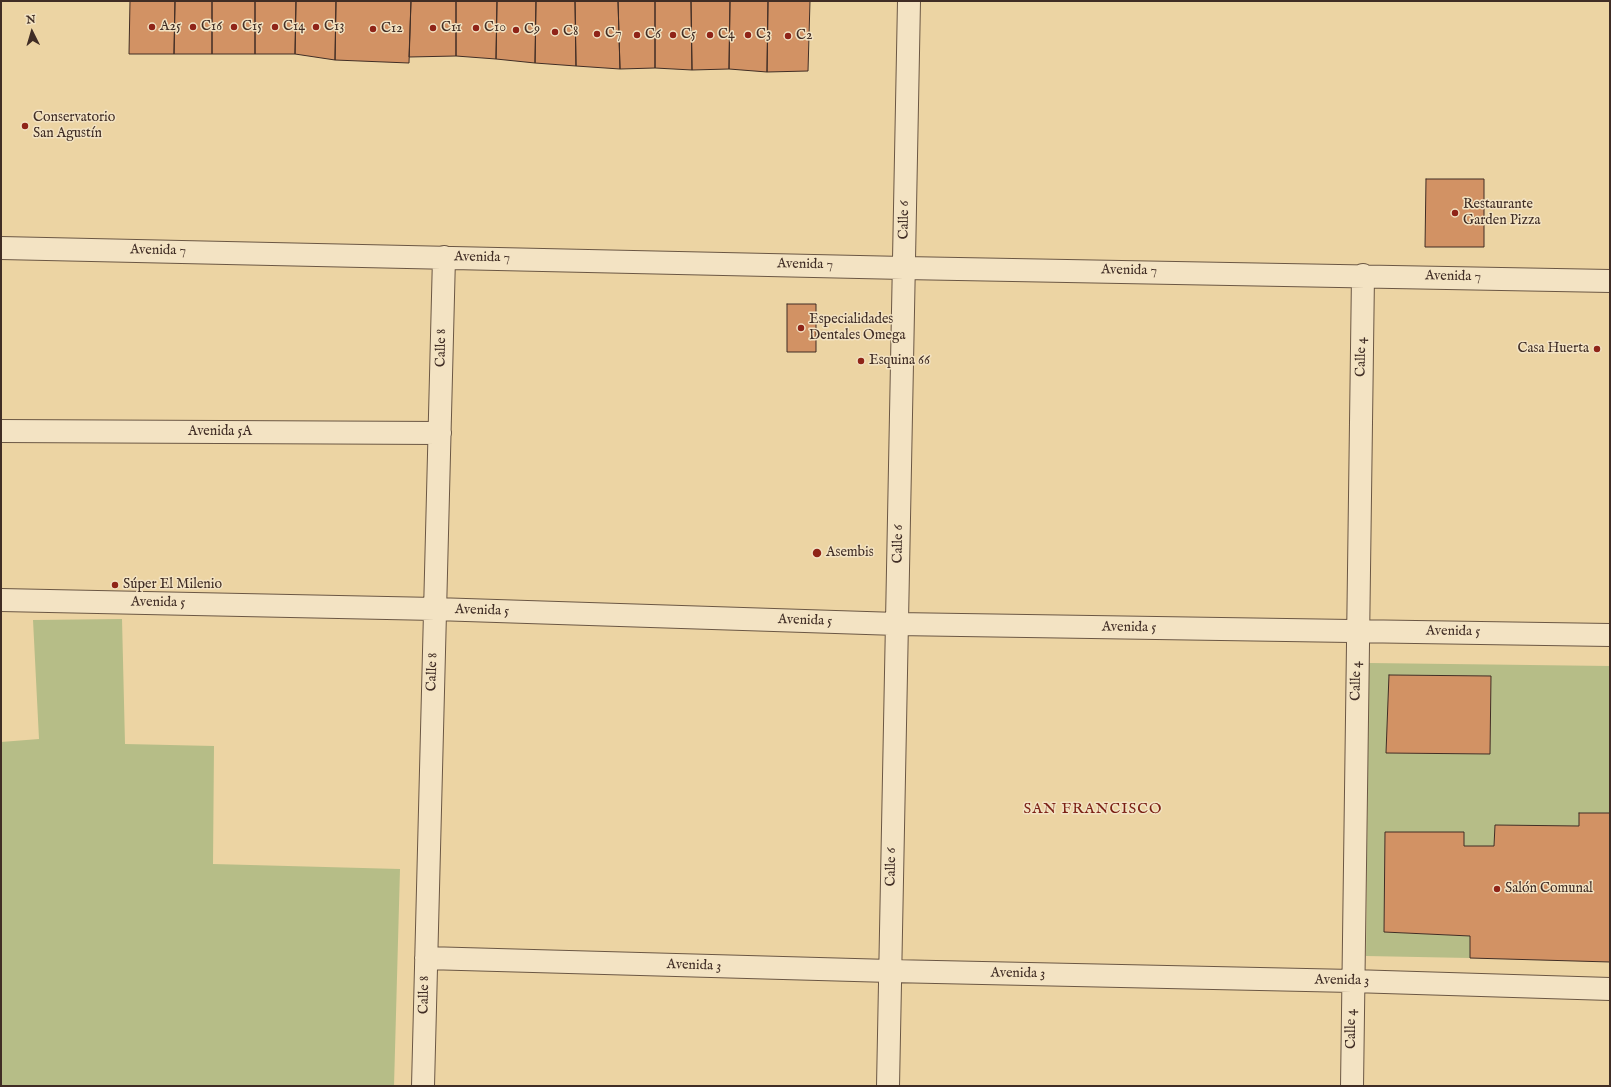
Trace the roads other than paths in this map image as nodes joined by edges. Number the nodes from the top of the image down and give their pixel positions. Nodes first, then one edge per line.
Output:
1 (909, 1) edge
2 (1, 248) edge
3 (444, 257) junction
4 (904, 268) junction
5 (1363, 275) junction
6 (1610, 281) edge
7 (1, 431) edge
8 (440, 433) junction
9 (1, 600) edge
10 (435, 609) junction
11 (897, 624) junction
12 (1358, 631) junction
13 (1610, 635) edge
14 (426, 958) junction
15 (890, 971) junction
16 (1352, 981) junction
17 (1610, 989) edge
18 (423, 1086) edge
19 (888, 1086) edge
20 (1352, 1086) edge

1 - 4 street, Calle 6
2 - 3 street, Avenida 7
3 - 4 street, Avenida 7
3 - 8 street, Calle 8
4 - 5 street, Avenida 7
4 - 11 street, Calle 6
5 - 6 street, Avenida 7
5 - 12 street, Calle 4
7 - 8 street, Avenida 5A
8 - 10 street, Calle 8
9 - 10 street, Avenida 5
10 - 11 street, Avenida 5
10 - 14 street, Calle 8
11 - 12 street, Avenida 5
11 - 15 street, Calle 6
12 - 13 street, Avenida 5
12 - 16 street, Calle 4
14 - 15 street, Avenida 3
14 - 18 street, Calle 8
15 - 16 street, Avenida 3
15 - 19 street, Calle 6
16 - 17 street, Avenida 3
16 - 20 street, Calle 4

